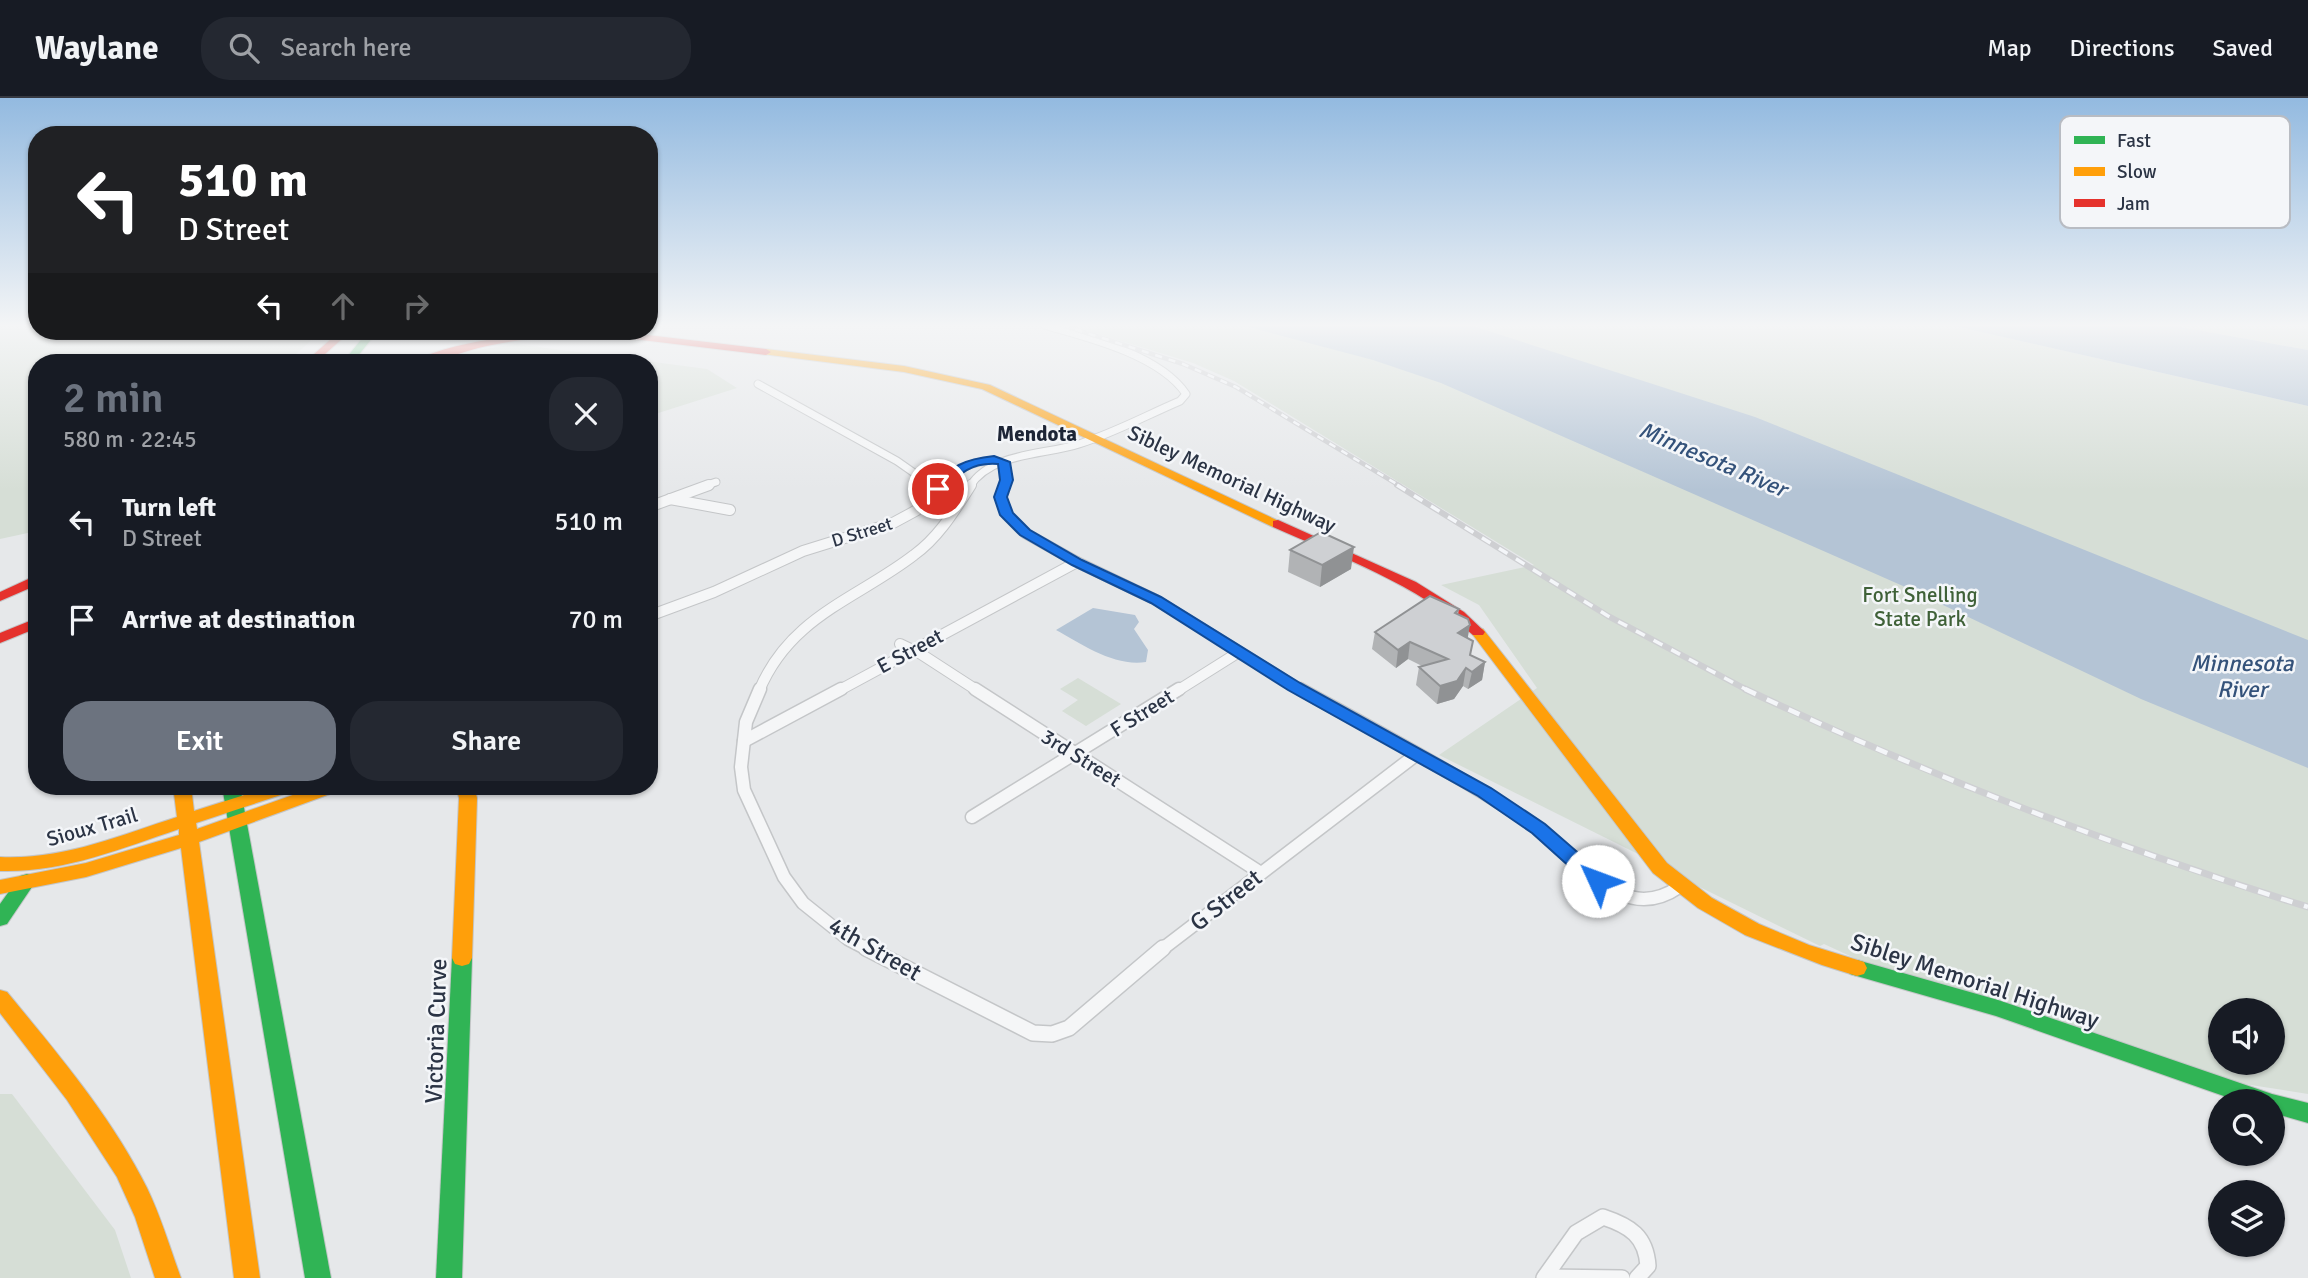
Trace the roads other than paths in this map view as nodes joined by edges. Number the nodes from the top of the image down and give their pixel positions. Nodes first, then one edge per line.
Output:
1 (960, 380) edge
2 (1174, 380) edge
3 (758, 384) dead end
4 (1095, 437) junction
5 (1004, 462) junction
6 (716, 482) dead end
7 (933, 494) junction
8 (667, 499) junction
9 (658, 502) edge
10 (730, 510) dead end
11 (1077, 562) junction
12 (28, 583) edge
13 (0, 597) edge
14 (658, 613) edge
15 (28, 626) edge
16 (0, 639) edge
17 (900, 645) dead end
18 (912, 650) junction
19 (1239, 652) junction
20 (744, 741) junction
21 (1076, 754) junction
22 (1417, 754) junction
23 (183, 795) edge
24 (232, 795) edge
25 (263, 795) edge
26 (310, 795) edge
27 (467, 795) edge
28 (234, 805) junction
29 (972, 817) dead end
30 (186, 820) junction
31 (237, 822) junction
32 (189, 838) junction
33 (41, 863) junction
34 (0, 864) edge
35 (1261, 873) junction
36 (25, 884) junction
37 (0, 887) edge
38 (1679, 887) junction
39 (0, 919) edge
40 (0, 998) edge
41 (1033, 1033) joint
42 (2231, 1089) edge
43 (2285, 1106) edge
44 (2308, 1113) edge
45 (168, 1278) edge
46 (247, 1278) edge
47 (318, 1278) edge
48 (449, 1278) edge
49 (1545, 1278) edge
50 (1622, 1278) edge
51 (1637, 1278) edge

1 - 4 main road, Sibley Memorial Highway
2 - 4 street, D Street
3 - 7 street
4 - 5 street, D Street
4 - 38 main road, Sibley Memorial Highway
5 - 7 street, D Street
5 - 11 street
5 - 20 street, 4th Street
6 - 8 street
7 - 14 street, D Street
8 - 9 street
8 - 10 street
11 - 18 street, E Street
11 - 19 street
12 - 13 main road
15 - 16 main road
17 - 18 street, 3rd Street
18 - 20 street, E Street
18 - 21 street, 3rd Street
19 - 21 street, F Street
19 - 22 street
20 - 41 street, 4th Street
21 - 29 street, F Street
21 - 35 street, 3rd Street
22 - 35 street, G Street
22 - 38 street
23 - 30 main road
24 - 28 main road
25 - 28 main road, Sioux Trail
26 - 31 main road, Sioux Trail
27 - 48 main road, Victoria Curve
28 - 30 main road, Sioux Trail
28 - 31 main road
30 - 32 main road
30 - 33 main road, Sioux Trail
31 - 32 main road, Sioux Trail
31 - 47 main road
32 - 36 main road, Sioux Trail
32 - 46 main road
33 - 34 main road, Sioux Trail
33 - 36 main road
35 - 41 street, G Street
36 - 37 main road, Sioux Trail
36 - 39 main road
38 - 42 main road, Sibley Memorial Highway
40 - 45 main road
43 - 44 main road
49 - 50 street
49 - 51 street

